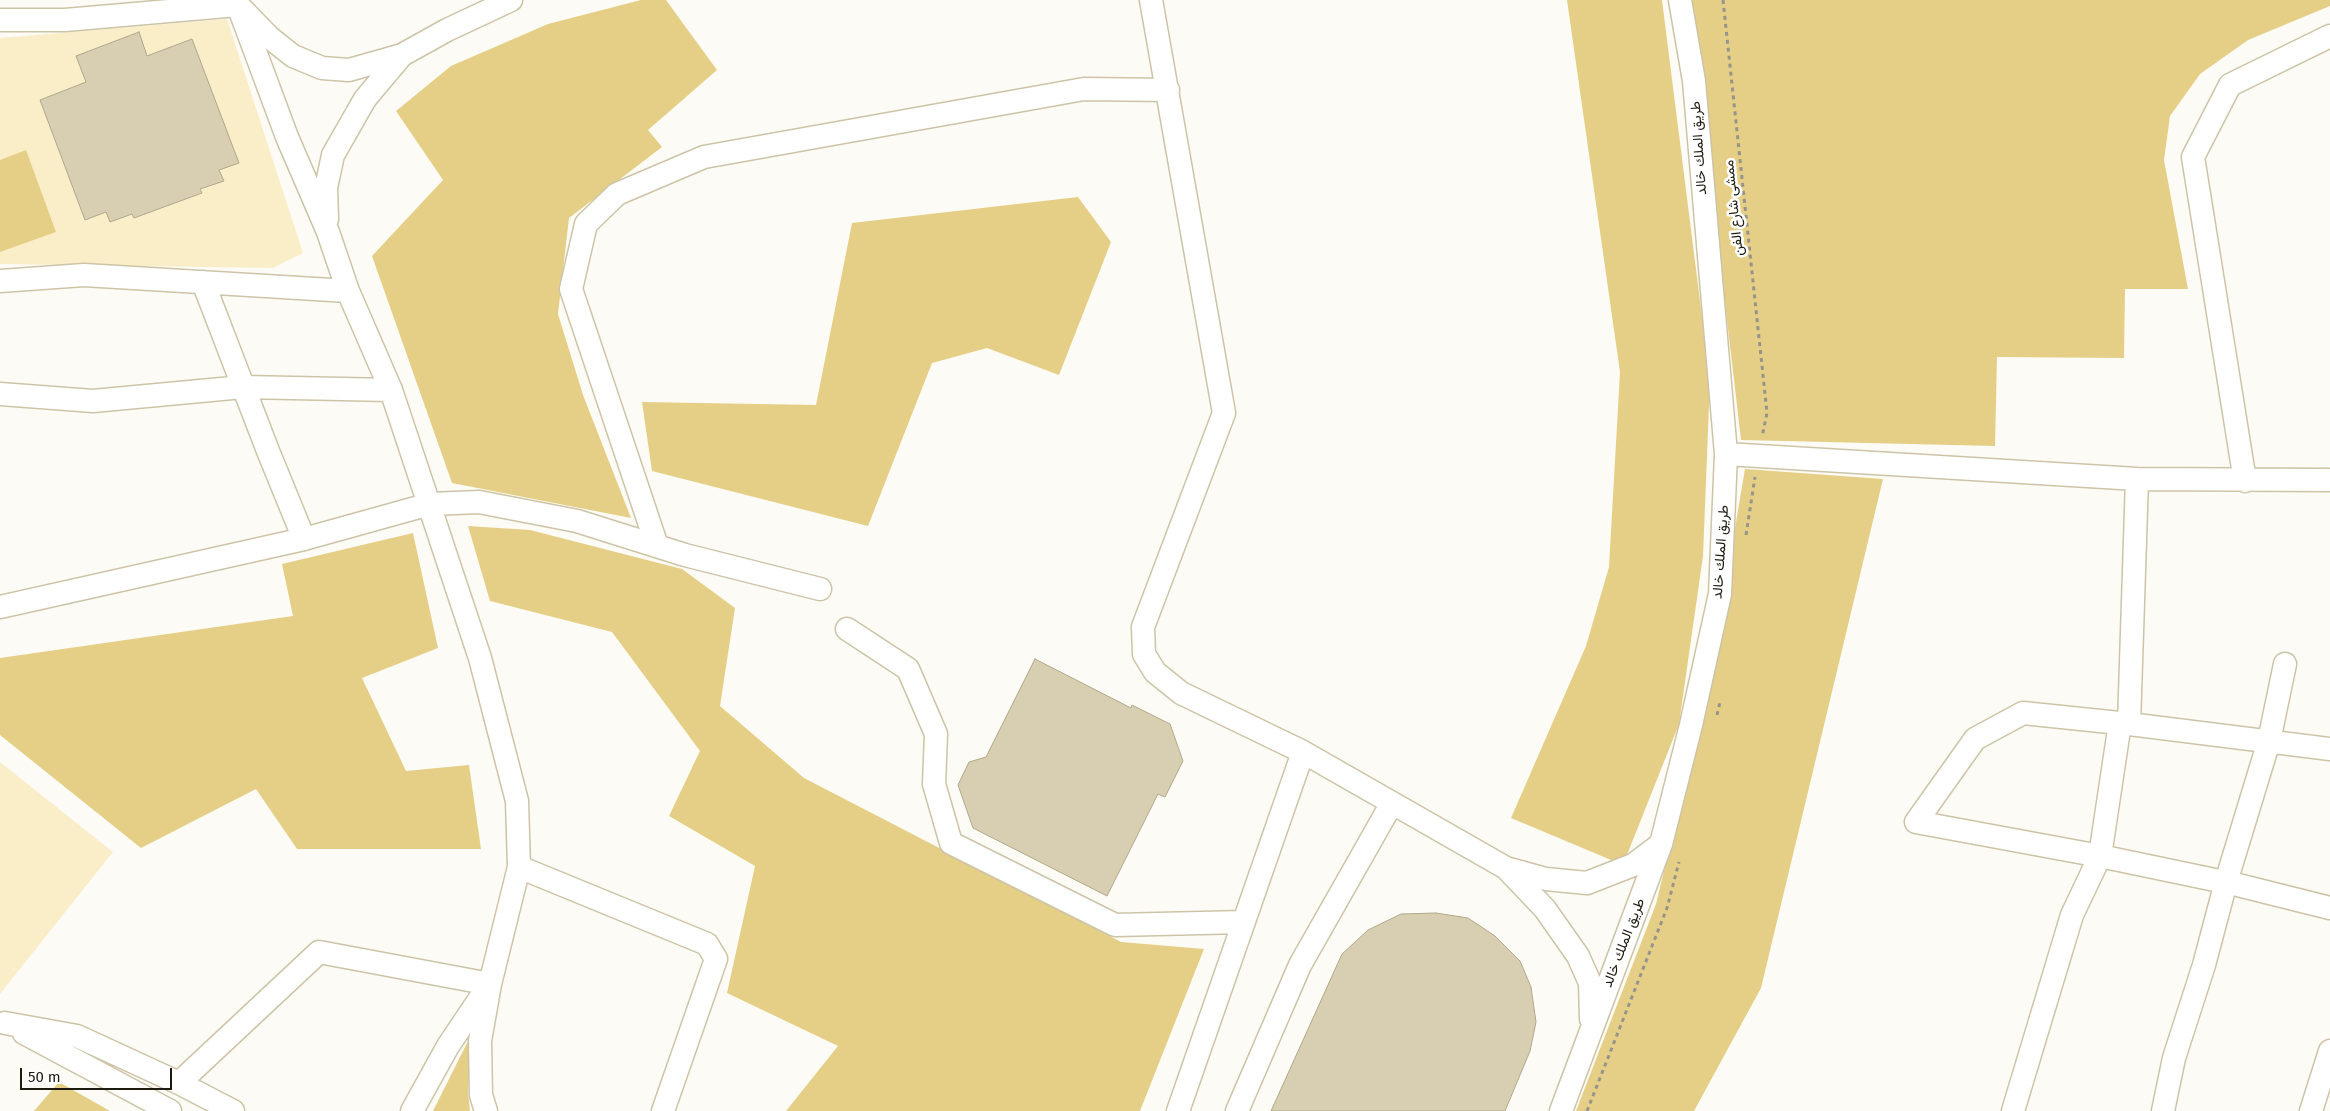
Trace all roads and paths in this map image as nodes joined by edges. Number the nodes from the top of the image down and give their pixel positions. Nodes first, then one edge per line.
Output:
1 (510, 0) edge
2 (1151, 0) edge
3 (1680, 0) edge
4 (1723, 0) edge
5 (237, 3) edge
6 (0, 20) edge
7 (2330, 36) edge
8 (402, 55) junction
9 (1168, 90) junction
10 (328, 232) junction
11 (0, 281) edge
12 (203, 282) junction
13 (348, 291) junction
14 (243, 387) junction
15 (391, 390) junction
16 (0, 394) edge
17 (1767, 413) dead end
18 (1726, 454) junction
19 (2137, 479) junction
20 (2330, 480) edge
21 (2244, 481) junction
22 (430, 504) junction
23 (304, 539) junction
24 (657, 546) junction
25 (820, 589) dead end
26 (0, 607) edge
27 (847, 629) dead end
28 (2286, 664) dead end
29 (2124, 723) junction
30 (2270, 742) junction
31 (2330, 749) edge
32 (1302, 752) junction
33 (1392, 803) junction
34 (1661, 844) junction
35 (2100, 856) junction
36 (519, 867) junction
37 (1506, 868) junction
38 (2226, 882) junction
39 (2330, 908) edge
40 (1244, 922) junction
41 (490, 984) junction
42 (3, 1026) edge
43 (2330, 1051) edge
44 (1575, 1072) junction
45 (179, 1083) junction
46 (170, 1111) edge
47 (233, 1111) edge
48 (412, 1111) edge
49 (486, 1111) edge
50 (663, 1111) edge
51 (1178, 1111) edge
52 (1237, 1111) edge
53 (1561, 1111) edge
54 (2013, 1111) edge
55 (2163, 1111) edge
56 (2311, 1111) edge

1 - 8 street
2 - 9 street
3 - 18 street, طريق الملك خالد
4 - 17 path, ممشى شارع الفن
5 - 6 street
5 - 8 street
5 - 10 street
7 - 21 street
8 - 10 street
9 - 24 street
9 - 32 street
10 - 13 street
11 - 12 street
12 - 13 street
12 - 14 street
13 - 15 street
14 - 15 street
14 - 16 street
14 - 23 street
15 - 22 street
18 - 19 street
18 - 34 street, طريق الملك خالد
19 - 21 street
19 - 29 street
20 - 21 street
22 - 23 street
22 - 24 street
22 - 36 street
23 - 26 street
24 - 25 street
27 - 40 street
28 - 30 street
29 - 30 street
29 - 35 street
29 - 35 street
30 - 31 street
30 - 38 street
32 - 33 street
32 - 40 street
33 - 37 street
33 - 52 street
34 - 37 street
34 - 44 street, طريق الملك خالد
35 - 38 street
35 - 54 street
36 - 41 street
36 - 50 street
37 - 44 street
38 - 39 street
38 - 55 street
40 - 51 street
41 - 45 street
41 - 48 street
41 - 49 street
42 - 45 street
42 - 46 street
43 - 56 street
44 - 53 street, طريق الملك خالد
45 - 47 street

